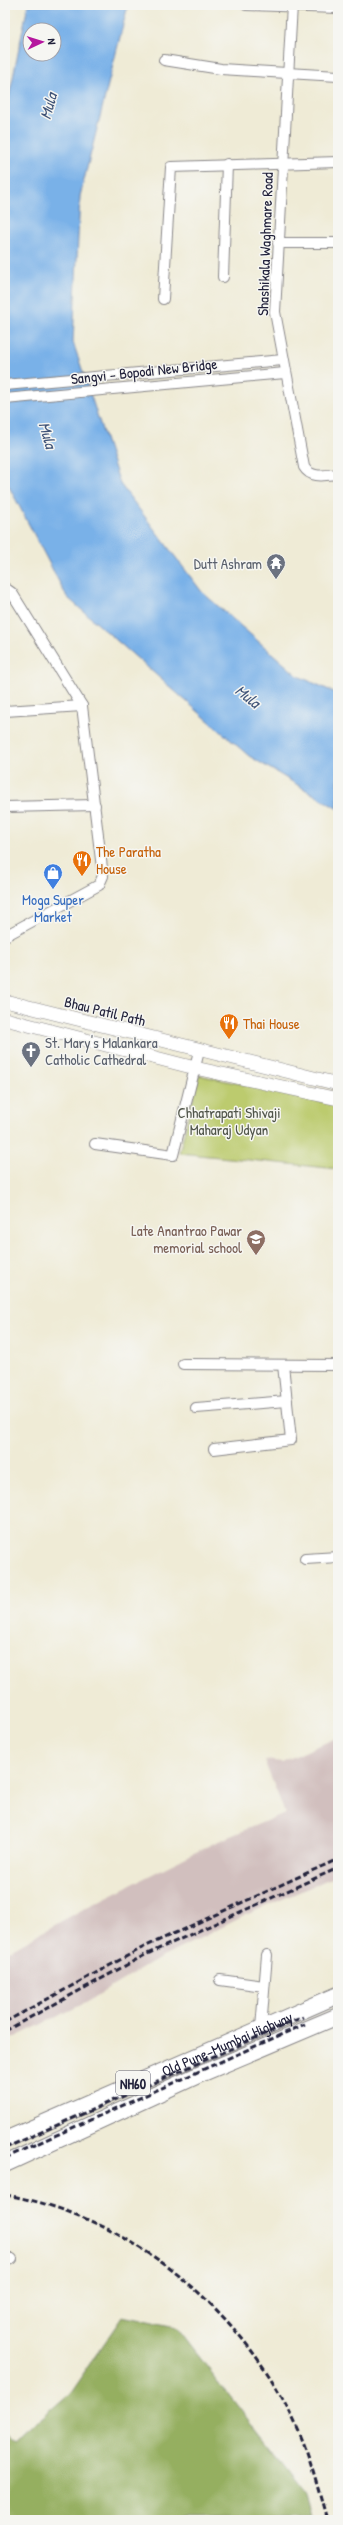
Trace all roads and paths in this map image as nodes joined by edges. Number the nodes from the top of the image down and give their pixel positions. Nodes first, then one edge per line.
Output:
1 (246, 5) edge
2 (292, 6) edge
3 (338, 8) edge
4 (164, 60) dead end
5 (288, 73) junction
6 (338, 76) edge
7 (283, 162) junction
8 (338, 162) edge
9 (226, 164) junction
10 (278, 243) junction
11 (338, 243) edge
12 (223, 277) dead end
13 (163, 299) dead end
14 (283, 360) junction
15 (285, 374) junction
16 (5, 385) edge
17 (5, 399) edge
18 (338, 474) edge
19 (5, 588) edge
20 (82, 706) junction
21 (5, 711) edge
22 (94, 805) junction
23 (5, 806) edge
24 (5, 936) edge
25 (5, 1001) edge
26 (5, 1019) edge
27 (200, 1052) junction
28 (196, 1068) junction
29 (338, 1084) edge
30 (338, 1099) edge
31 (95, 1144) dead end
32 (184, 1364) dead end
33 (284, 1365) junction
34 (338, 1365) edge
35 (287, 1401) junction
36 (196, 1408) dead end
37 (214, 1449) dead end
38 (338, 1557) edge
39 (305, 1560) dead end
40 (267, 1955) dead end
41 (220, 1980) dead end
42 (264, 1986) junction
43 (338, 1995) edge
44 (338, 2016) edge
45 (261, 2028) junction
46 (5, 2140) edge
47 (5, 2164) edge

1 - 2 street
2 - 3 street
2 - 5 street, Shashikala Waghmare Road
4 - 5 street
5 - 6 street
5 - 7 street, Shashikala Waghmare Road
7 - 8 street
7 - 9 street
7 - 10 street, Shashikala Waghmare Road
9 - 12 street
9 - 13 street
10 - 11 street
10 - 14 street, Shashikala Waghmare Road
14 - 15 street, Shashikala Waghmare Road
14 - 16 street, Sangvi - Bopodi New Bridge
15 - 17 street, Sangvi - Bopodi New Bridge
15 - 18 street, Shashikala Waghmare Road
19 - 20 street
20 - 21 street
20 - 22 street
22 - 23 street
22 - 24 street
25 - 27 main road, Bhau Patil Path
26 - 28 main road
27 - 28 street
27 - 29 main road, Bhau Patil Path
28 - 30 main road
28 - 31 street
32 - 33 street
33 - 34 street
33 - 35 street
35 - 36 street
35 - 37 street
38 - 39 street
40 - 42 street
41 - 42 street
42 - 45 street
43 - 45 highway, Old Pune–Mumbai Highway / NH60
44 - 47 highway, Old Pune–Mumbai Highway / NH60
45 - 46 highway, Old Pune–Mumbai Highway / NH60

